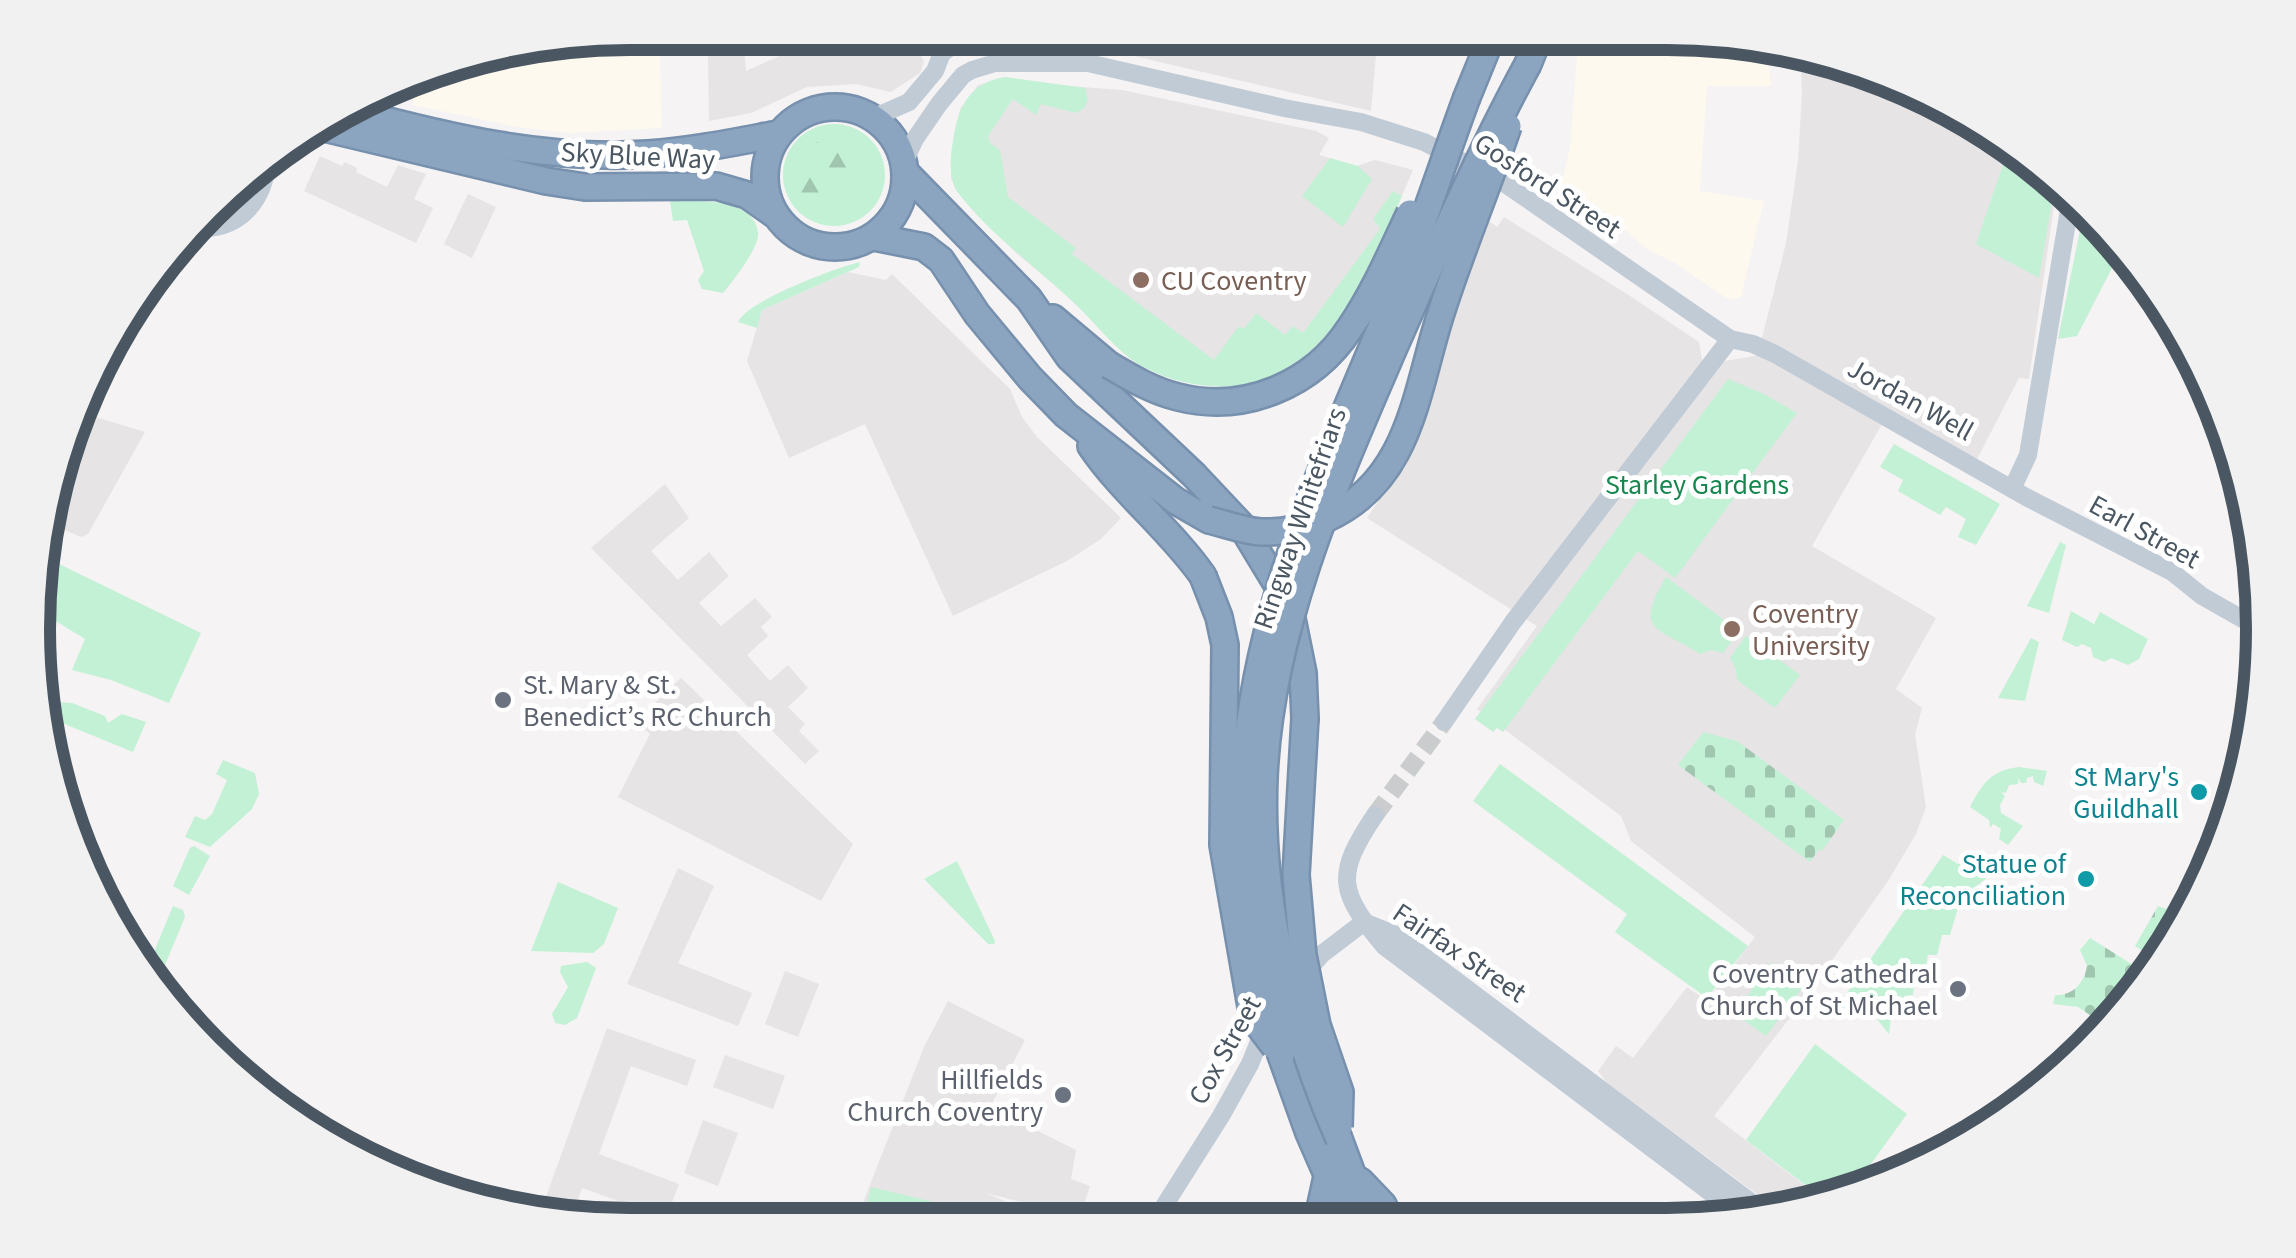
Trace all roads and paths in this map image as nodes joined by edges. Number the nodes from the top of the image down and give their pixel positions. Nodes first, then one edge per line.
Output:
1 (946, 50) edge
2 (1066, 50) edge
3 (1487, 50) edge
4 (1534, 50) edge
5 (1084, 62) junction
6 (1528, 64) junction
7 (1467, 97) junction
8 (364, 115) edge
9 (874, 117) junction
10 (335, 131) edge
11 (778, 134) junction
12 (906, 168) junction
13 (264, 181) edge
14 (2069, 213) edge
15 (774, 214) junction
16 (213, 227) edge
17 (874, 237) junction
18 (1030, 299) junction
19 (1730, 339) junction
20 (1080, 429) junction
21 (2012, 487) junction
22 (2061, 516) joint
23 (2246, 620) edge
24 (1444, 722) tunnel mouth
25 (1374, 815) tunnel mouth
26 (1364, 922) junction
27 (1281, 1055) junction
28 (1339, 1139) junction
29 (1353, 1174) junction
30 (1750, 1202) edge
31 (1727, 1205) edge
32 (1163, 1208) edge
33 (1336, 1208) edge
34 (1365, 1208) edge
35 (1384, 1208) edge

1 - 9 street
2 - 5 street, Gosford Street
3 - 7 highway, Ringway Whitefriars
4 - 6 highway, Ringway Whitefriars
5 - 12 street, Gosford Street
5 - 19 street, Gosford Street
6 - 20 highway, bridge
6 - 28 highway, Ringway Whitefriars, bridge
7 - 18 highway, bridge
7 - 27 highway, Ringway Whitefriars, bridge
8 - 11 highway, Sky Blue Way
9 - 11 highway
9 - 12 highway
10 - 15 highway, Sky Blue Way
11 - 15 highway
12 - 17 highway
12 - 18 highway
13 - 16 street
14 - 21 street
15 - 17 highway
17 - 20 highway
18 - 28 highway, bridge
19 - 21 street, Jordan Well
19 - 24 street
20 - 27 highway, bridge
21 - 22 street, Jordan Well
22 - 23 street, Earl Street
25 - 26 street
26 - 30 street, Fairfax Street
26 - 31 street, Fairfax Street
26 - 32 street, Cox Street
27 - 33 highway, Ringway Whitefriars
28 - 29 highway, Ringway Whitefriars
29 - 34 highway, Ringway Whitefriars
29 - 35 highway

